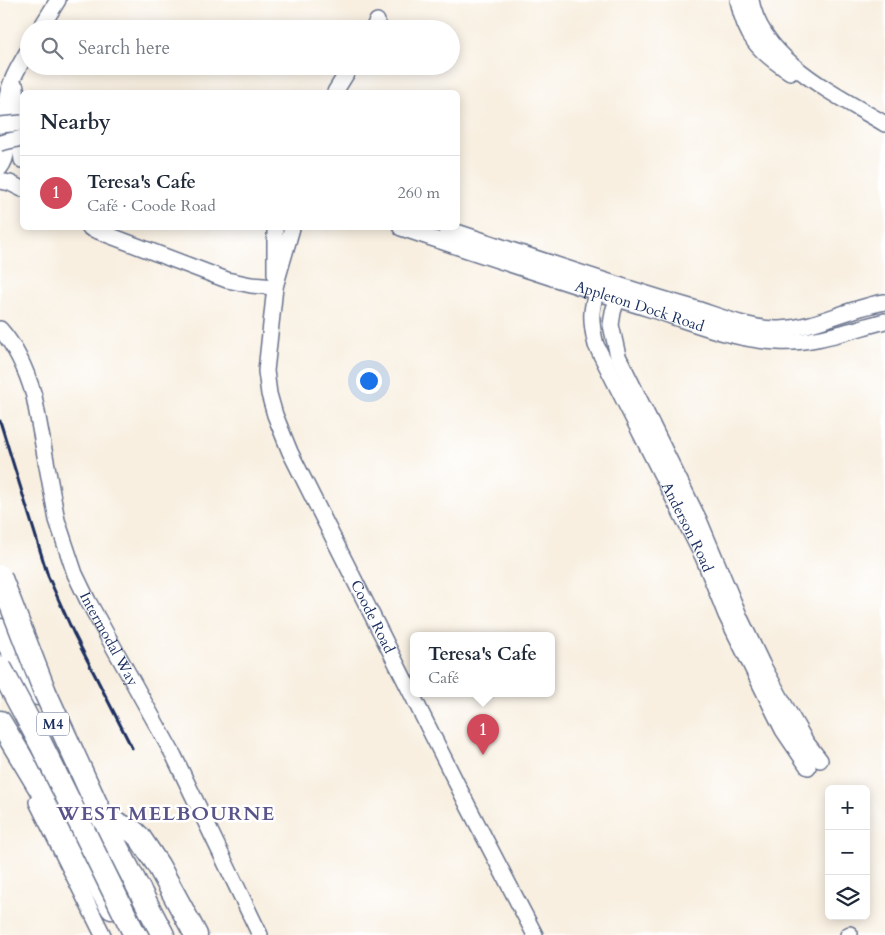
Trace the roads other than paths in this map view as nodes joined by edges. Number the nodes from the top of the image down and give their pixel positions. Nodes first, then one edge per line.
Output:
1 (58, 0) edge
2 (738, 0) edge
3 (750, 0) edge
4 (46, 20) edge
5 (19, 66) joint
6 (346, 75) edge
7 (337, 90) edge
8 (834, 94) junction
9 (20, 123) edge
10 (885, 124) edge
11 (0, 125) edge
12 (20, 138) edge
13 (0, 143) edge
14 (20, 150) edge
15 (0, 168) edge
16 (0, 181) edge
17 (20, 188) edge
18 (95, 230) edge
19 (269, 230) edge
20 (274, 230) edge
21 (293, 230) edge
22 (408, 230) edge
23 (450, 230) edge
24 (274, 261) junction
25 (275, 285) junction
26 (598, 286) junction
27 (619, 293) junction
28 (885, 302) edge
29 (885, 321) edge
30 (0, 329) edge
31 (0, 576) edge
32 (0, 630) edge
33 (0, 667) edge
34 (410, 689) edge
35 (414, 697) edge
36 (0, 722) edge
37 (0, 729) edge
38 (111, 823) junction
39 (103, 935) edge
40 (128, 935) edge
41 (135, 935) edge
42 (163, 935) edge
43 (196, 935) edge
44 (260, 935) edge
45 (534, 935) edge

1 - 4 street
2 - 8 street
3 - 8 street
5 - 14 street
5 - 15 street
6 - 7 street
8 - 10 street
9 - 11 street, bridge
12 - 13 street, bridge
16 - 17 street
18 - 25 street
19 - 24 street
20 - 24 street, Coode Road
21 - 25 street, Coode Road
22 - 26 street, Appleton Dock Road
23 - 26 street, Appleton Dock Road
24 - 25 street, Coode Road
25 - 34 street, Coode Road
26 - 27 street, Appleton Dock Road
26 - 27 street, Anderson Road
27 - 28 street, Appleton Dock Road
27 - 29 street, Appleton Dock Road
30 - 44 street, Intermodal Way
31 - 38 highway, bridge
32 - 38 highway, M4, bridge
33 - 41 highway, M4, bridge
35 - 45 street, Coode Road
36 - 40 highway
37 - 39 street
38 - 42 highway, M4
38 - 43 highway

